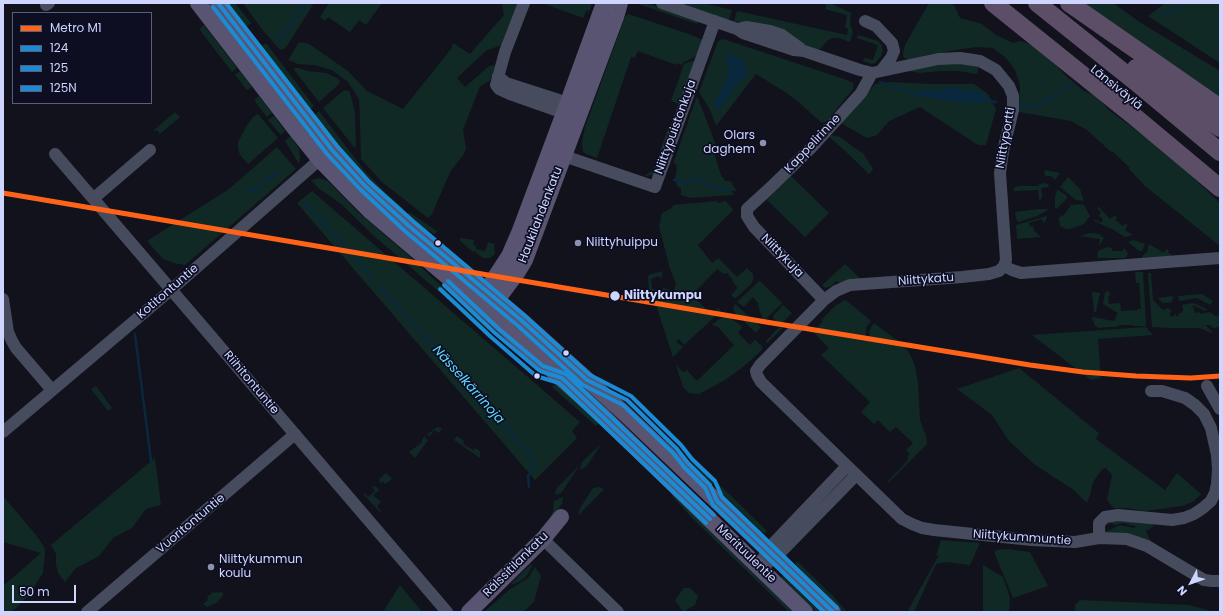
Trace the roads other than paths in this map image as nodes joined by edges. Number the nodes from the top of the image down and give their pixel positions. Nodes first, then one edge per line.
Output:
1 (198, 3) edge
2 (218, 3) edge
3 (524, 3) edge
4 (662, 3) edge
5 (993, 3) edge
6 (1010, 3) edge
7 (1037, 3) edge
8 (1050, 3) edge
9 (1069, 3) edge
10 (610, 9) edge
11 (714, 21) junction
12 (865, 21) dead end
13 (876, 72) junction
14 (1220, 108) edge
15 (570, 110) junction
16 (1220, 128) edge
17 (150, 150) dead end
18 (1220, 152) edge
19 (55, 154) dead end
20 (326, 155) junction
21 (564, 156) junction
22 (1220, 174) edge
23 (1220, 188) edge
24 (94, 198) junction
25 (747, 209) joint
26 (1220, 258) edge
27 (1004, 266) junction
28 (172, 289) junction
29 (492, 295) junction
30 (3, 299) edge
31 (824, 300) junction
32 (482, 306) junction
33 (1207, 386) dead end
34 (52, 390) junction
35 (1152, 391) dead end
36 (1220, 409) edge
37 (639, 427) junction
38 (3, 432) edge
39 (619, 432) junction
40 (295, 434) junction
41 (819, 439) joint
42 (631, 444) junction
43 (1218, 454) edge
44 (847, 466) junction
45 (856, 475) junction
46 (561, 517) dead end
47 (1099, 538) junction
48 (543, 539) junction
49 (772, 553) junction
50 (759, 567) junction
51 (1220, 581) edge
52 (87, 612) edge
53 (447, 612) edge
54 (469, 612) edge
55 (618, 612) edge
56 (805, 612) edge
57 (833, 612) edge

1 - 20 main road, Merituulentie
2 - 20 main road, Merituulentie
3 - 15 street
4 - 11 street, Niittyportti
5 - 23 highway
6 - 22 highway, Länsiväylä
7 - 18 highway, Länsiväylä
8 - 16 highway
9 - 14 highway
10 - 15 main road, Haukilahdenkatu
11 - 13 street, Niittyportti
11 - 21 street, Niittypuistonkuja
12 - 13 street, Kappelirinne
13 - 25 street, Kappelirinne
13 - 27 street, Niittyportti
15 - 21 main road, Haukilahdenkatu
15 - 29 main road, Haukilahdenkatu
17 - 24 street
19 - 24 street, Riihitontuntie
20 - 28 street, Kotitontuntie
20 - 29 main road, Merituulentie
20 - 32 main road, Merituulentie
21 - 29 main road, Haukilahdenkatu
24 - 28 street, Riihitontuntie
25 - 31 street, Niittykuja
26 - 27 street
27 - 31 street, Niittykatu
28 - 34 street, Kotitontuntie
28 - 40 street, Riihitontuntie
29 - 32 main road
29 - 37 main road, Merituulentie
30 - 34 street
31 - 41 street, Niittykatu
32 - 39 main road, Merituulentie
33 - 36 street
34 - 38 street, Kotitontuntie
35 - 43 street
37 - 39 main road
37 - 42 main road
37 - 49 main road, Merituulentie
39 - 42 main road, Merituulentie
40 - 52 street, Vuoritontuntie
40 - 53 street, Riihitontuntie
41 - 44 street, Niittykummuntie
42 - 50 main road, Merituulentie
43 - 47 street
44 - 45 street, Niittykummuntie
44 - 49 street
45 - 47 street, Niittykummuntie
45 - 49 street
46 - 48 main road, Rälssitilankatu
47 - 51 street, Niittykummuntie
48 - 54 main road, Rälssitilankatu
48 - 55 street
49 - 50 street
49 - 57 main road, Merituulentie
50 - 56 main road, Merituulentie

